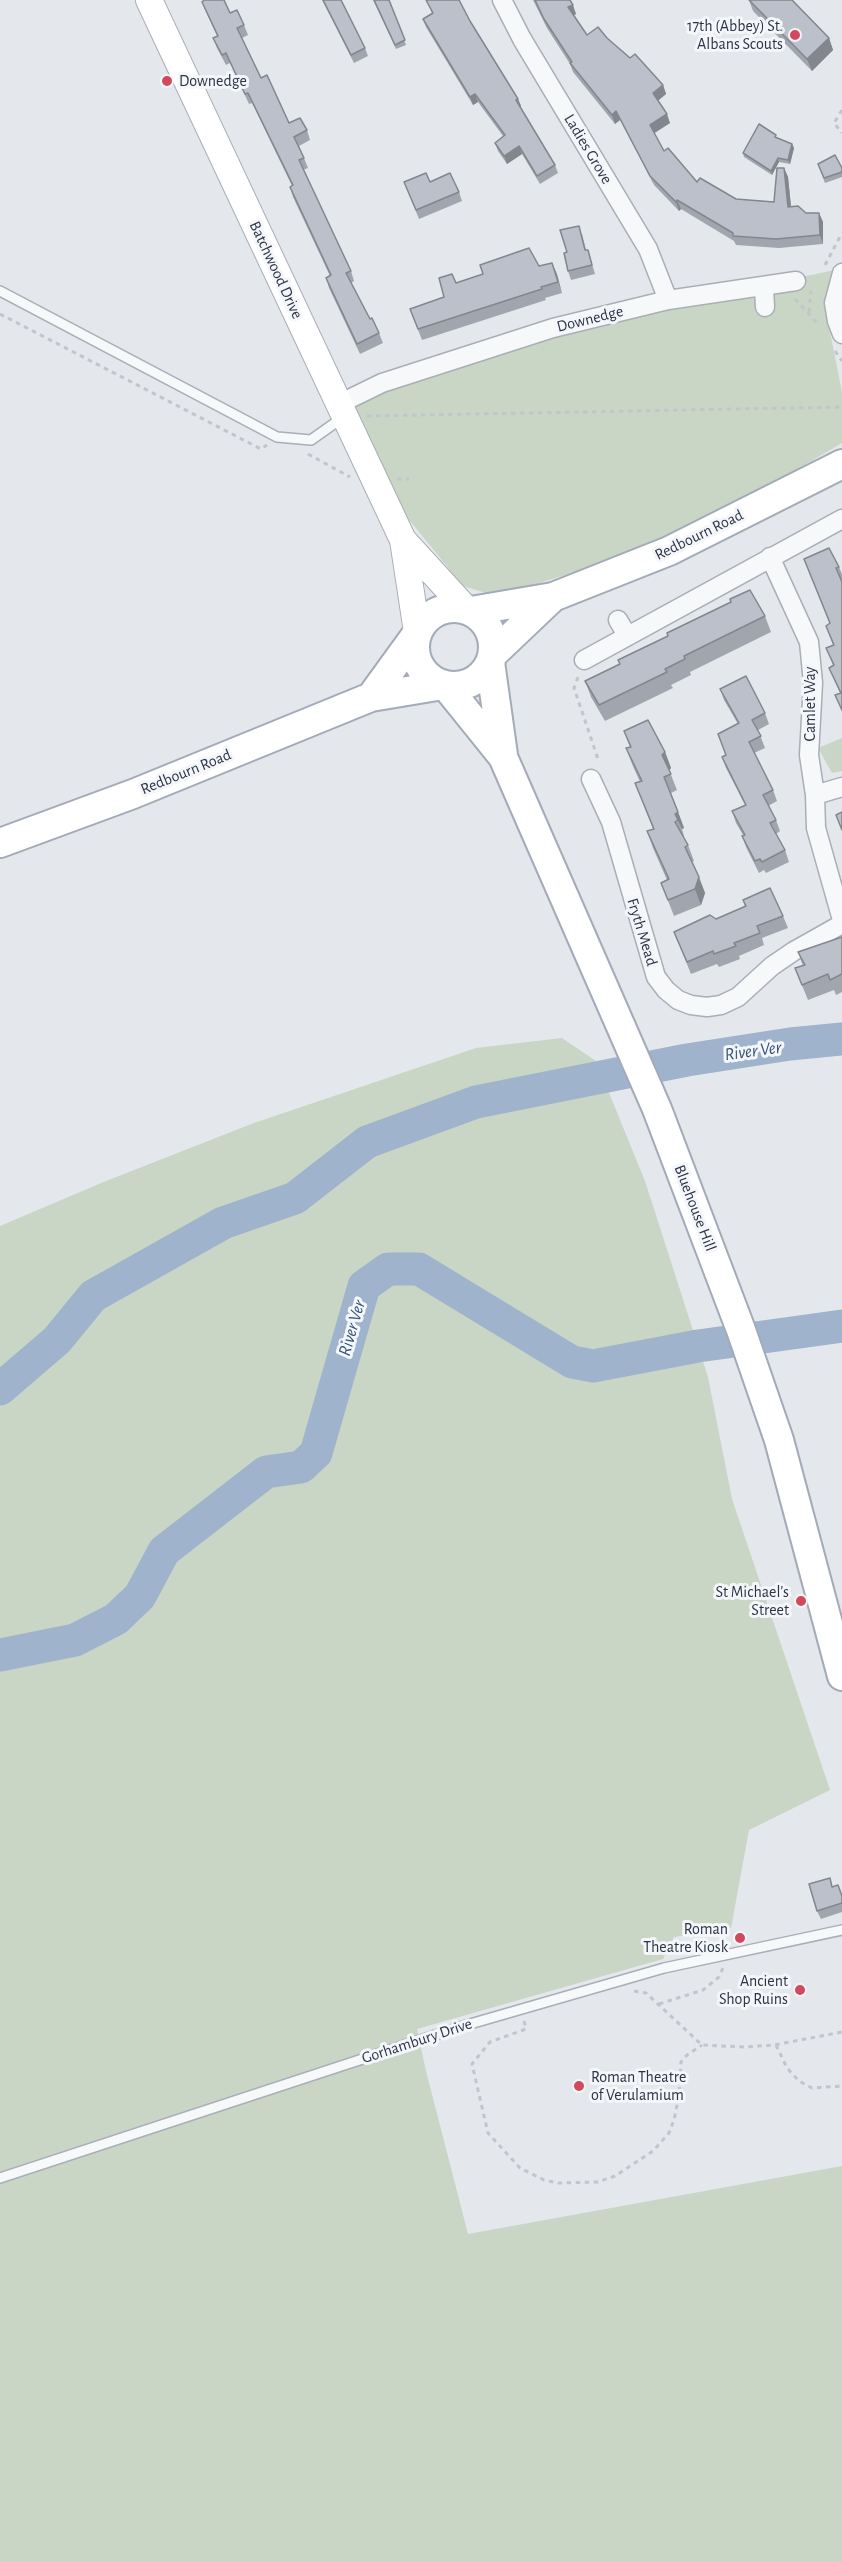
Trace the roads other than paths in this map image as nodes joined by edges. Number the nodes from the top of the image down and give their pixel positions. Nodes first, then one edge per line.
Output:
1 (149, 0) edge
2 (502, 0) edge
3 (842, 273) edge
4 (0, 291) edge
5 (668, 300) junction
6 (765, 307) dead end
7 (842, 334) edge
8 (341, 410) junction
9 (842, 464) edge
10 (842, 519) edge
11 (403, 540) junction
12 (770, 557) junction
13 (553, 597) junction
14 (469, 611) junction
15 (417, 633) junction
16 (491, 658) junction
17 (584, 660) road end
18 (444, 685) junction
19 (371, 697) junction
20 (503, 757) junction
21 (591, 779) road end
22 (842, 787) edge
23 (815, 795) junction
24 (0, 843) edge
25 (842, 922) edge
26 (842, 1676) edge
27 (842, 1930) edge
28 (0, 2178) edge

1 - 8 street, Batchwood Drive
2 - 5 street, Ladies Grove
3 - 7 street
4 - 8 lane
5 - 6 street, Downedge
5 - 8 street, Downedge
8 - 11 street, Batchwood Drive
9 - 13 main road, Redbourn Road
10 - 12 street
11 - 14 street, Batchwood Drive
11 - 15 street, Batchwood Drive
12 - 17 street
12 - 23 street, Camlet Way
13 - 14 main road, Redbourn Road
13 - 16 main road, Redbourn Road
14 - 15 main road
14 - 16 main road
15 - 18 main road
15 - 19 main road
16 - 18 main road
16 - 20 main road, Bluehouse Hill
18 - 19 main road, Redbourn Road
18 - 20 main road, Bluehouse Hill
19 - 24 main road, Redbourn Road
20 - 26 main road, Bluehouse Hill
21 - 25 street, Fryth Mead
22 - 23 street
23 - 25 street, Fryth Mead
27 - 28 lane, Gorhambury Drive

